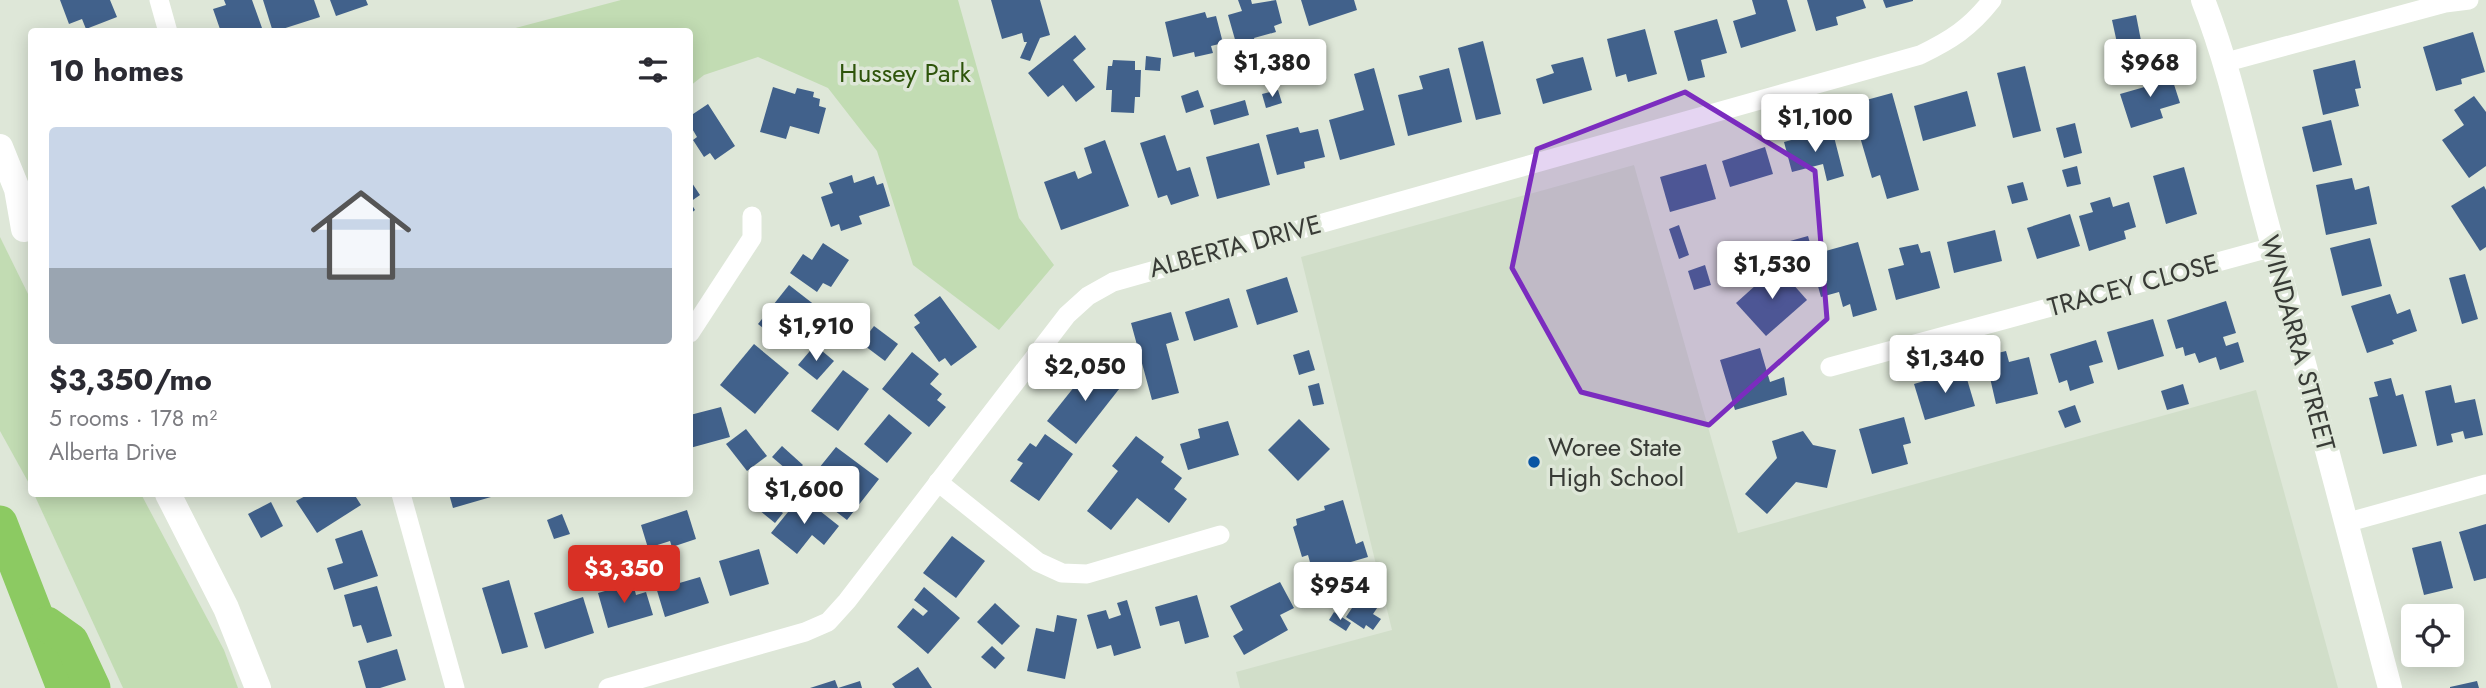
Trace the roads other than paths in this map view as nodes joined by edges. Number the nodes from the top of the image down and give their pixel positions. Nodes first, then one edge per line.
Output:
1 (159, 0) edge
2 (1992, 0) edge
3 (2203, 0) edge
4 (2469, 0) edge
5 (2480, 0) edge
6 (2486, 2) edge
7 (167, 28) edge
8 (2223, 63) junction
9 (0, 147) edge
10 (0, 200) edge
11 (752, 216) dead end
12 (28, 237) edge
13 (2273, 247) junction
14 (693, 328) edge
15 (1830, 367) dead end
16 (938, 482) junction
17 (2486, 484) edge
18 (170, 497) edge
19 (402, 497) edge
20 (0, 523) edge
21 (2345, 523) junction
22 (1220, 535) dead end
23 (36, 616) junction
24 (64, 688) edge
25 (93, 688) edge
26 (258, 688) edge
27 (455, 688) edge
28 (608, 688) edge
29 (2390, 688) edge

1 - 7 street
2 - 16 street, ALBERTA DRIVE
3 - 8 street, WINDARRA STREET
4 - 8 street
5 - 6 street
8 - 13 street, WINDARRA STREET
9 - 12 main road
10 - 12 main road
11 - 14 street
13 - 15 street, TRACEY CLOSE
13 - 21 street, WINDARRA STREET
16 - 22 street
16 - 28 street, ALBERTA DRIVE
17 - 21 street
18 - 26 main road
19 - 27 street
20 - 23 highway
21 - 29 street, WINDARRA STREET
23 - 24 highway
23 - 25 highway

